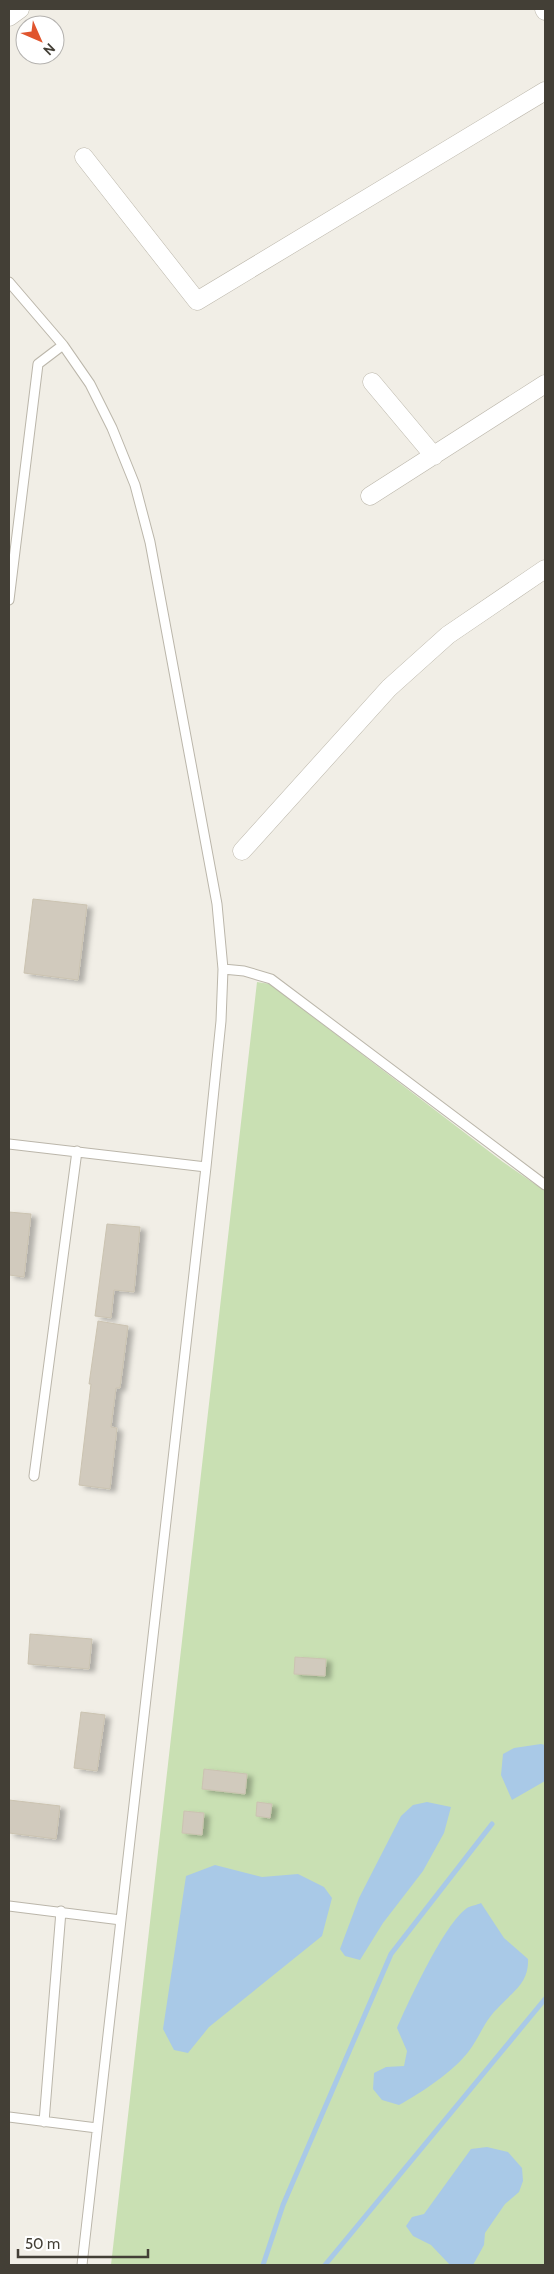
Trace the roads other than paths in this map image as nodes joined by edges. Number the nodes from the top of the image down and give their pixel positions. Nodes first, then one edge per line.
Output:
1 (20, 9) edge
2 (9, 17) edge
3 (545, 91) edge
4 (84, 157) dead end
5 (9, 282) edge
6 (63, 345) junction
7 (372, 382) dead end
8 (545, 384) edge
9 (434, 456) junction
10 (370, 496) dead end
11 (545, 569) edge
12 (9, 600) edge
13 (242, 851) dead end
14 (223, 969) junction
15 (9, 1144) edge
16 (76, 1151) junction
17 (206, 1167) junction
18 (545, 1185) edge
19 (34, 1476) dead end
20 (9, 1906) edge
21 (61, 1911) junction
22 (121, 1920) junction
23 (9, 2117) edge
24 (44, 2122) junction
25 (97, 2128) junction
26 (82, 2265) edge

1 - 2 street
3 - 4 street
5 - 6 lane
6 - 12 lane
6 - 14 lane
7 - 9 street
8 - 9 street
9 - 10 street
11 - 13 street
14 - 17 lane
14 - 18 lane
15 - 16 lane
16 - 17 lane
16 - 19 lane
17 - 22 lane
20 - 21 lane
21 - 22 lane
21 - 24 lane
22 - 25 lane
23 - 24 lane
24 - 25 lane
25 - 26 lane

